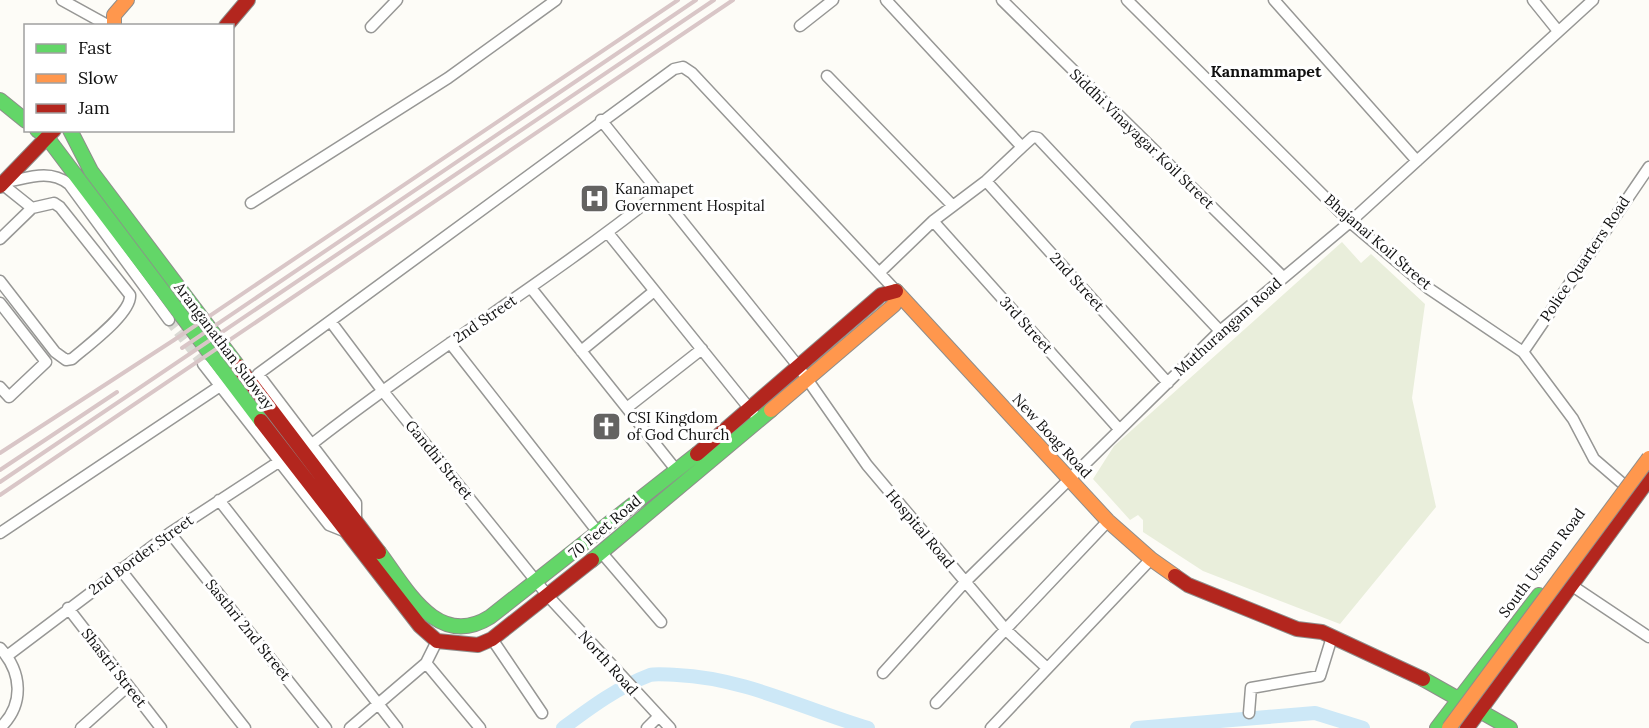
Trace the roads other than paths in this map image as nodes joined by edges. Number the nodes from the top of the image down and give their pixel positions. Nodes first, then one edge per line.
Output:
1 (62, 0) edge
2 (127, 0) edge
3 (248, 0) edge
4 (397, 0) edge
5 (556, 0) edge
6 (833, 0) edge
7 (886, 0) edge
8 (1002, 0) edge
9 (1127, 0) edge
10 (1274, 0) edge
11 (1533, 0) edge
12 (1593, 0) edge
13 (106, 24) edge
14 (114, 24) edge
15 (228, 24) edge
16 (800, 26) dead end
17 (371, 27) dead end
18 (1558, 31) junction
19 (827, 76) dead end
20 (0, 100) edge
21 (24, 120) edge
22 (601, 120) junction
23 (46, 132) edge
24 (71, 132) edge
25 (1022, 147) junction
26 (1418, 161) junction
27 (1649, 166) edge
28 (986, 182) junction
29 (1, 184) edge
30 (657, 194) junction
31 (251, 203) dead end
32 (953, 206) junction
33 (32, 208) junction
34 (933, 221) junction
35 (1350, 222) junction
36 (608, 233) junction
37 (0, 239) edge
38 (880, 272) junction
39 (1283, 277) junction
40 (0, 281) edge
41 (531, 288) junction
42 (896, 291) junction
43 (653, 292) junction
44 (2, 309) edge
45 (170, 320) tunnel mouth
46 (331, 322) junction
47 (1220, 332) junction
48 (450, 343) junction
49 (702, 349) junction
50 (581, 351) junction
51 (1523, 352) junction
52 (203, 364) tunnel mouth
53 (798, 366) junction
54 (806, 380) junction
55 (1168, 383) junction
56 (220, 386) junction
57 (0, 387) edge
58 (382, 390) junction
59 (9, 397) junction
60 (0, 405) edge
61 (628, 407) junction
62 (749, 408) junction
63 (759, 421) junction
64 (1119, 429) junction
65 (312, 444) junction
66 (1649, 448) edge
67 (1649, 458) edge
68 (280, 461) junction
69 (677, 471) junction
70 (1068, 478) junction
71 (1649, 479) edge
72 (1623, 484) junction
73 (219, 500) junction
74 (1108, 521) junction
75 (356, 522) junction
76 (344, 531) junction
77 (597, 531) junction
78 (171, 532) junction
79 (0, 533) edge
80 (601, 552) junction
81 (1151, 559) junction
82 (120, 569) junction
83 (537, 579) junction
84 (965, 582) junction
85 (1571, 585) junction
86 (548, 596) junction
87 (68, 608) junction
88 (661, 622) dead end
89 (1006, 630) junction
90 (1332, 636) junction
91 (1649, 637) edge
92 (492, 639) junction
93 (437, 641) junction
94 (4, 652) edge
95 (426, 663) junction
96 (1047, 668) junction
97 (883, 673) dead end
98 (128, 686) junction
99 (1460, 698) junction
100 (936, 703) dead end
101 (380, 705) junction
102 (1480, 711) junction
103 (1249, 712) dead end
104 (542, 713) dead end
105 (658, 717) junction
106 (0, 728) edge
107 (81, 728) edge
108 (161, 728) edge
109 (244, 728) edge
110 (326, 728) edge
111 (350, 728) edge
112 (397, 728) edge
113 (480, 728) edge
114 (647, 728) edge
115 (670, 728) edge
116 (991, 728) edge
117 (1437, 728) edge
118 (1449, 728) edge
119 (1467, 728) edge
120 (1510, 728) edge

1 - 13 street
2 - 14 main road
3 - 15 main road
4 - 17 street
5 - 31 street
6 - 16 street
7 - 25 street
8 - 39 street, Siddhi Vinayagar Koil Street
9 - 35 street, Bhajanai Koil Street
10 - 26 street
11 - 18 street
12 - 18 street, Muthurangam Road
18 - 26 street, Muthurangam Road
19 - 32 street
20 - 21 main road
22 - 30 street
22 - 38 street, New Boag Road
22 - 46 street
23 - 29 main road
23 - 76 main road, Aranganathan Subway
24 - 75 main road
25 - 28 street
25 - 47 street
26 - 35 street, Muthurangam Road
27 - 51 street, Police Quarters Road
28 - 32 street
28 - 55 street, 2nd Street
29 - 33 street
29 - 45 street
30 - 36 street, 2nd Street
30 - 53 street
32 - 34 street
33 - 37 street
33 - 40 street
34 - 38 street
34 - 64 street, 3rd Street
35 - 39 street, Muthurangam Road
35 - 51 street, Bhajanai Koil Street
36 - 41 street, 2nd Street
36 - 43 street
38 - 42 street, New Boag Road
39 - 47 street, Muthurangam Road
41 - 48 street, 2nd Street
41 - 50 street
42 - 53 main road
42 - 54 main road, 70 Feet Road
42 - 70 main road, New Boag Road
43 - 49 street
43 - 50 street
44 - 59 street
46 - 58 street, Gandhi Street
46 - 65 street
47 - 55 street, Muthurangam Road
48 - 58 street, 2nd Street
48 - 77 street
49 - 61 street
49 - 62 street
50 - 61 street
51 - 72 street, Bhajanai Koil Street
52 - 56 street
53 - 54 street, Hospital Road
53 - 62 main road
54 - 63 main road, 70 Feet Road
54 - 84 street, Hospital Road
55 - 64 street, Muthurangam Road
56 - 68 street
56 - 79 street
57 - 59 street
58 - 65 street, 2nd Street
58 - 83 street, Gandhi Street
59 - 60 street
61 - 69 street
62 - 63 street
62 - 69 main road
63 - 80 main road, 70 Feet Road
64 - 70 street, Muthurangam Road
65 - 75 street
66 - 72 main road, South Usman Road
67 - 118 main road, bridge
68 - 73 street, 2nd Border Street
68 - 76 street
69 - 77 main road
70 - 74 main road, New Boag Road
70 - 84 street, Muthurangam Road
71 - 85 main road
72 - 99 main road, South Usman Road
73 - 78 street, 2nd Border Street
73 - 101 street
74 - 81 main road, New Boag Road
74 - 89 street
75 - 76 street
75 - 83 main road
76 - 93 main road
77 - 83 main road
78 - 82 street, 2nd Border Street
78 - 110 street, Sasthri 2nd Street
80 - 86 main road, 70 Feet Road
80 - 88 street
81 - 90 main road, New Boag Road
81 - 96 street
82 - 87 street, 2nd Border Street
82 - 109 street
83 - 86 street, Gandhi Street
84 - 89 street, Hospital Road
84 - 97 street, Muthurangam Road
85 - 91 street
85 - 102 main road
86 - 92 main road, 70 Feet Road
86 - 105 street, North Road
87 - 94 street, 2nd Border Street
87 - 98 street, Shastri Street
89 - 96 street, Hospital Road
89 - 100 street
90 - 99 main road, New Boag Road
90 - 103 street
92 - 93 main road, 70 Feet Road
92 - 104 street
93 - 95 street
94 - 106 street
95 - 101 street
95 - 113 street
96 - 116 street
98 - 107 street
98 - 108 street, Shastri Street
99 - 102 main road, New Boag Road
99 - 117 main road, South Usman Road
101 - 111 street
101 - 112 street
102 - 119 main road
102 - 120 main road, New Boag Road
105 - 114 street
105 - 115 street, North Road

